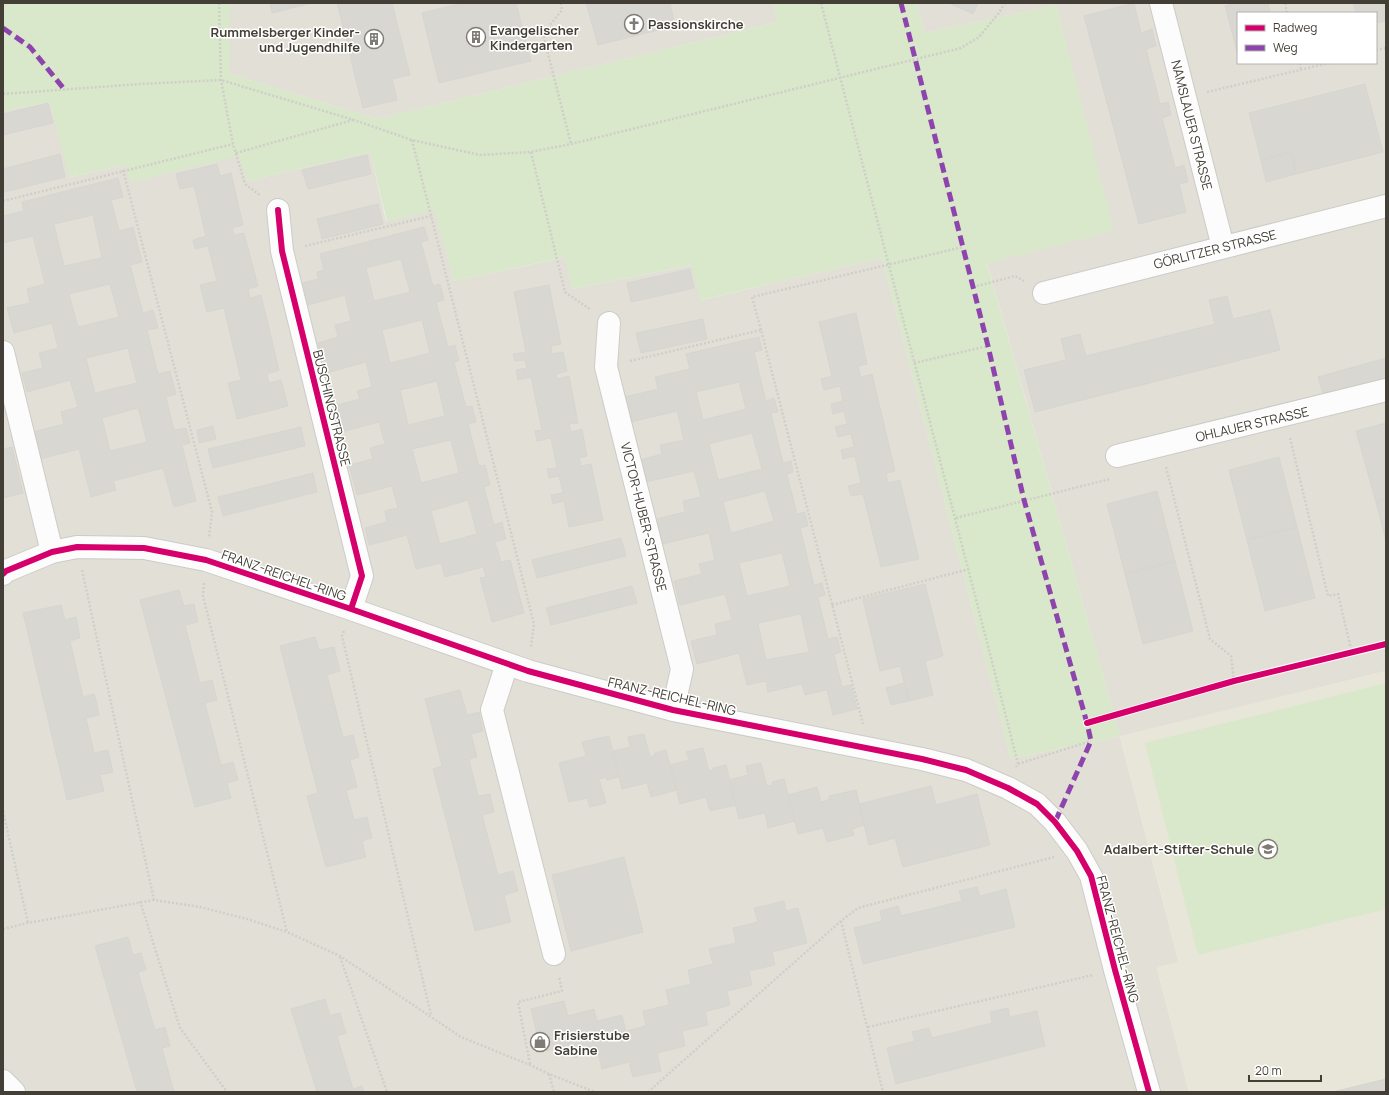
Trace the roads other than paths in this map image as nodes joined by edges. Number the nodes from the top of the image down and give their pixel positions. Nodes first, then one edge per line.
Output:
1 (1161, 3) edge
2 (1386, 206) edge
3 (278, 210) road end
4 (1223, 247) junction
5 (1044, 293) road end
6 (609, 323) road end
7 (3, 352) edge
8 (1386, 390) edge
9 (1117, 456) dead end
10 (52, 552) junction
11 (3, 574) edge
12 (351, 609) junction
13 (507, 664) junction
14 (673, 710) junction
15 (554, 954) road end
16 (3, 1081) edge
17 (14, 1092) edge
18 (1149, 1092) edge

1 - 4 street, NAMSLAUER STRASSE
2 - 4 street, GÖRLITZER STRASSE
3 - 12 street, BUSCHINGSTRASSE
4 - 5 street, GÖRLITZER STRASSE
6 - 14 street, VICTOR-HUBER-STRASSE
7 - 10 street
8 - 9 street, OHLAUER STRASSE
10 - 11 street, FRANZ-REICHEL-RING
10 - 12 street, FRANZ-REICHEL-RING
12 - 13 street, FRANZ-REICHEL-RING
13 - 14 street, FRANZ-REICHEL-RING
13 - 15 street
14 - 18 street, FRANZ-REICHEL-RING
16 - 17 street

